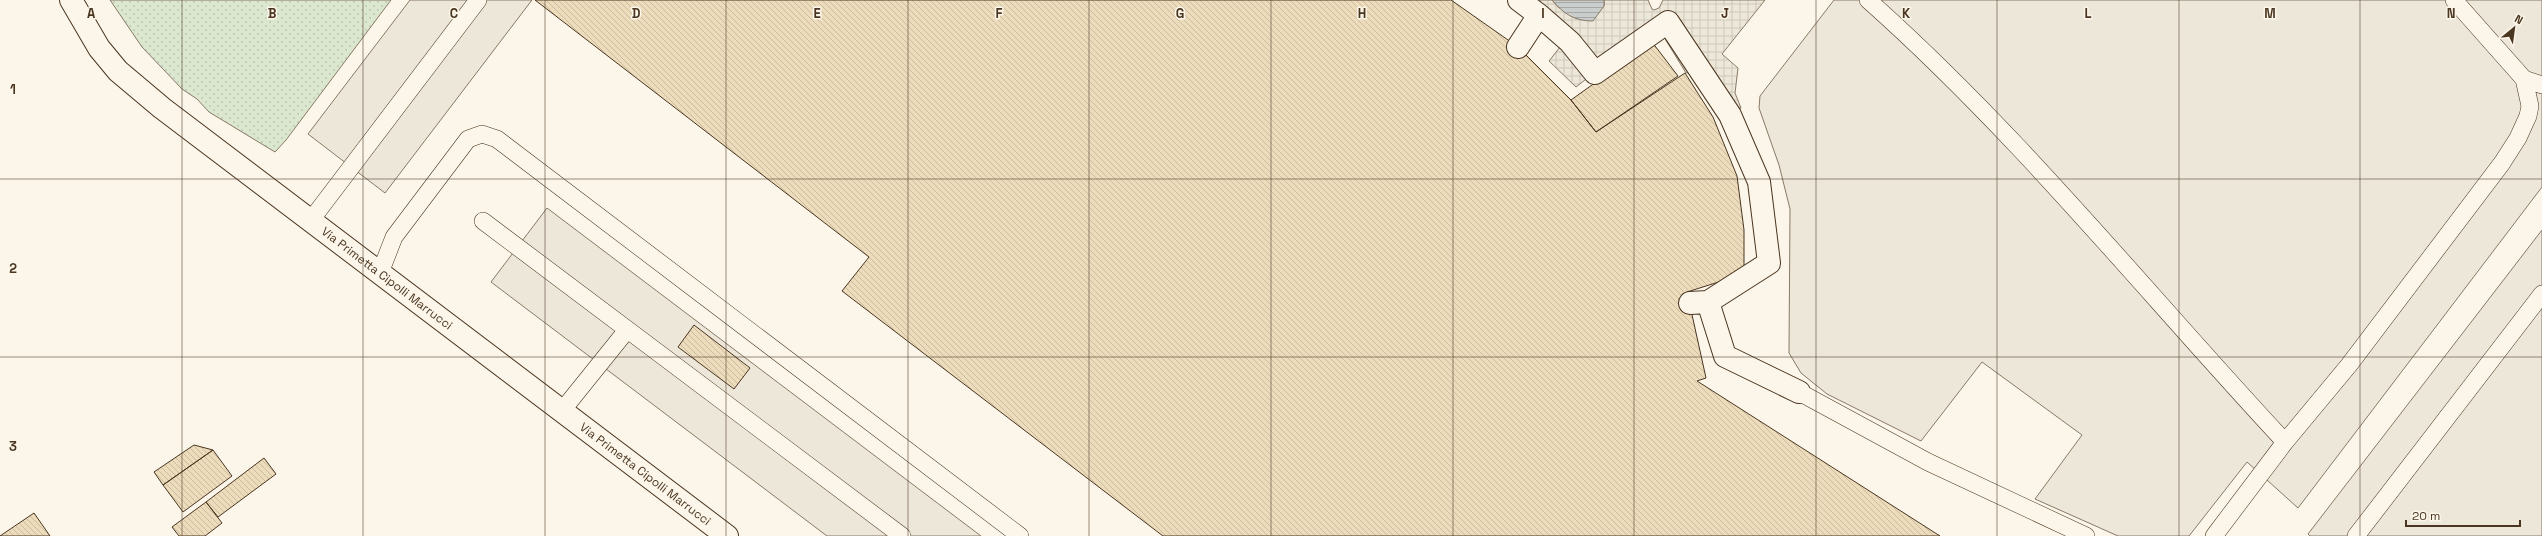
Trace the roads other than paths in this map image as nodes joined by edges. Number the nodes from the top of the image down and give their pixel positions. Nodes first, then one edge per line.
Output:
1 (70, 0) edge
2 (478, 0) edge
3 (1519, 0) edge
4 (1868, 0) edge
5 (2454, 0) edge
6 (1539, 15) junction
7 (1518, 47) dead end
8 (2524, 79) junction
9 (2542, 85) edge
10 (311, 220) junction
11 (483, 221) dead end
12 (380, 273) junction
13 (2542, 294) edge
14 (627, 330) junction
15 (1799, 392) joint
16 (561, 412) junction
17 (2285, 442) junction
18 (726, 536) edge
19 (902, 536) edge
20 (1020, 536) edge
21 (2086, 536) edge
22 (2214, 536) edge
23 (2356, 536) edge

1 - 10 street, Via Primetta Cipolli Marrucci
2 - 10 lane
3 - 6 street
4 - 17 lane
5 - 8 lane
6 - 7 street
6 - 15 street
8 - 9 lane
8 - 17 lane
10 - 12 street, Via Primetta Cipolli Marrucci
11 - 14 lane
12 - 16 street, Via Primetta Cipolli Marrucci
12 - 20 lane
13 - 23 lane
14 - 16 lane
14 - 19 lane
15 - 21 lane
16 - 18 street, Via Primetta Cipolli Marrucci
17 - 22 lane

